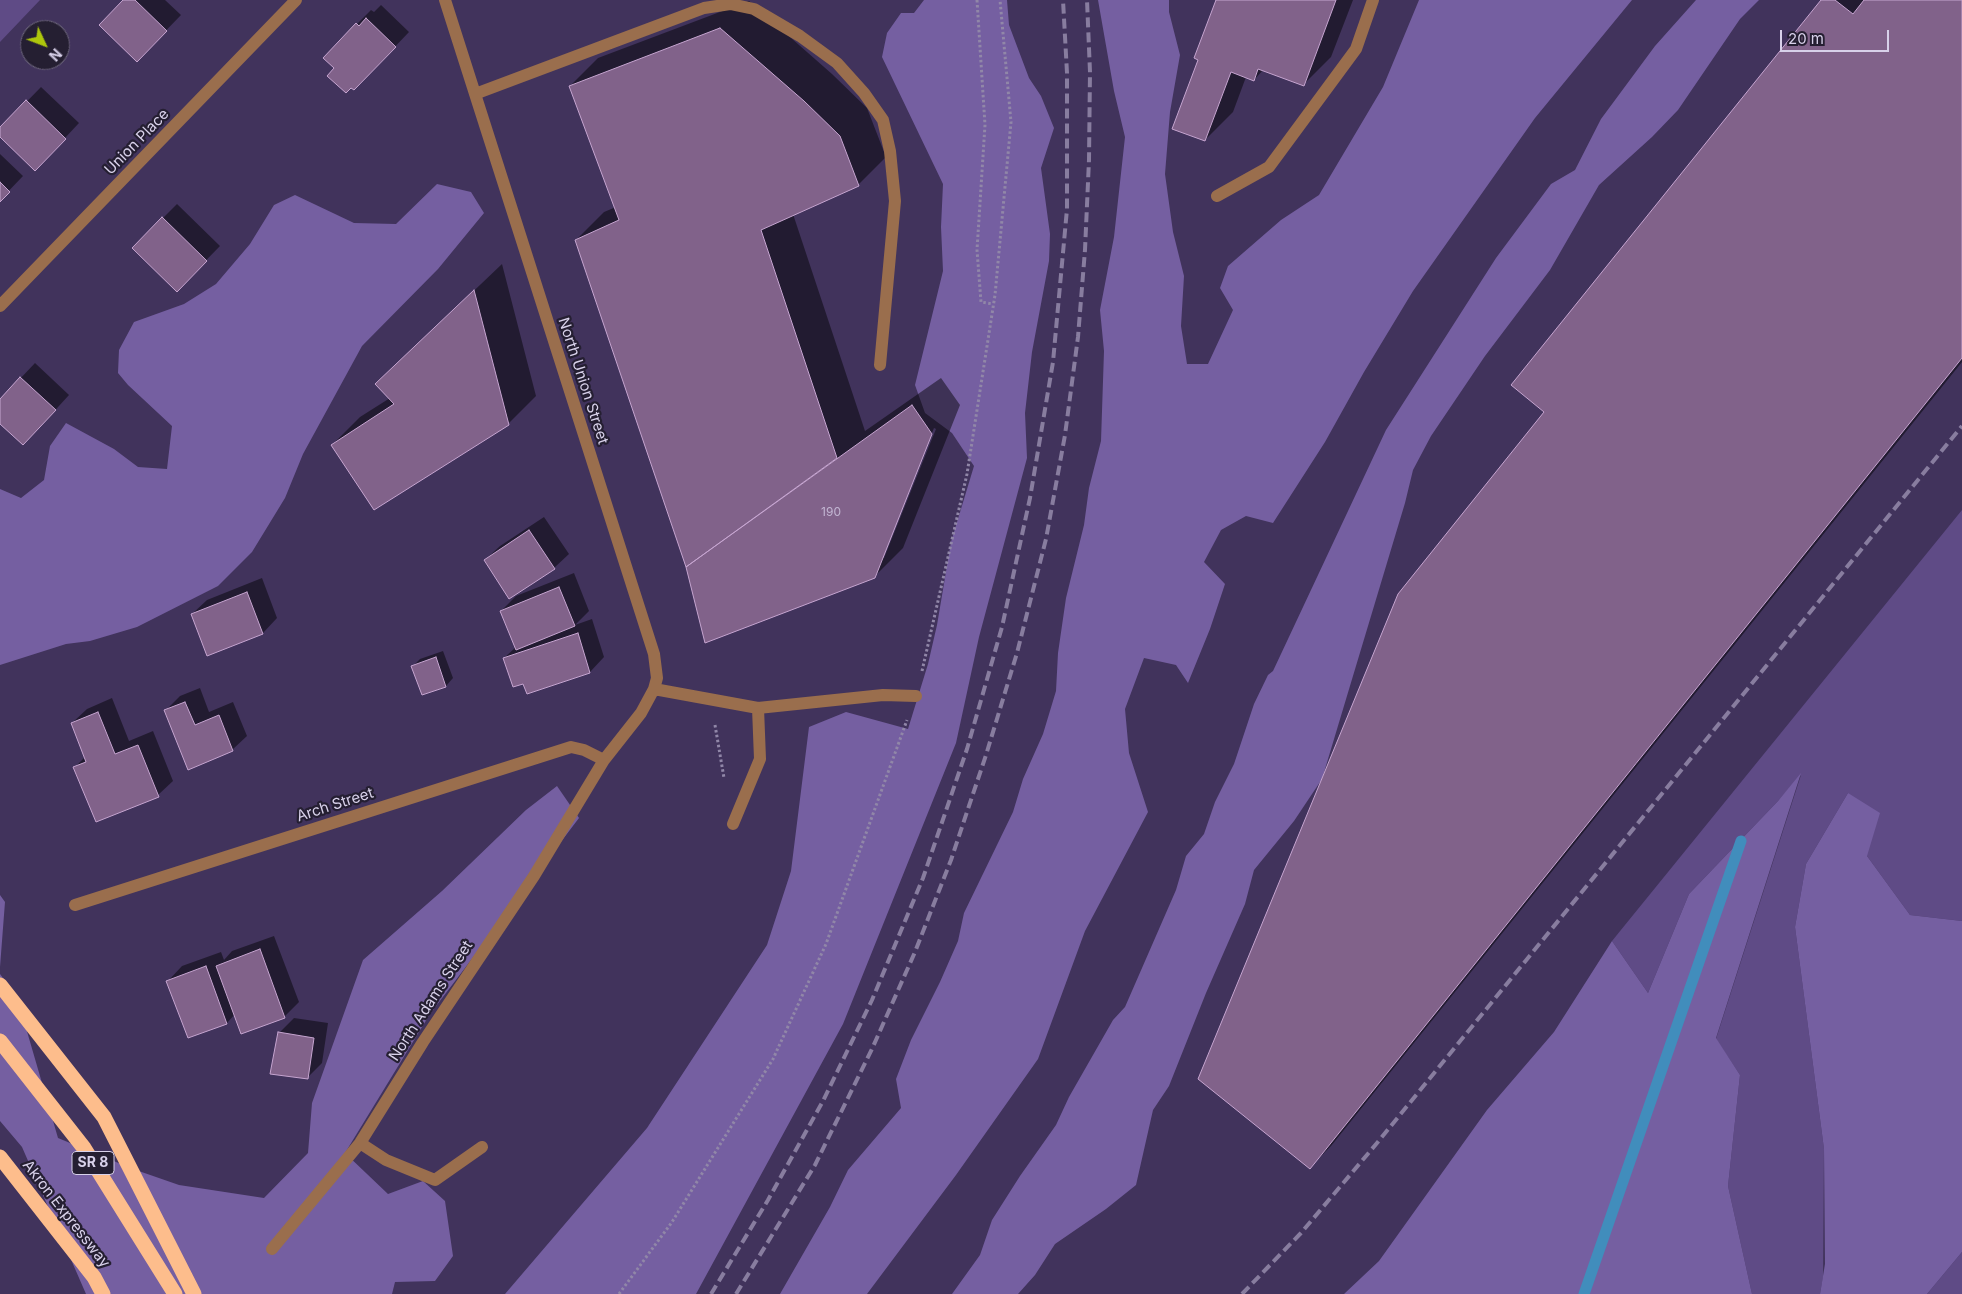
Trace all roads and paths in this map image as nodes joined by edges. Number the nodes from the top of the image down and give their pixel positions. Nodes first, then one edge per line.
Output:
1 (296, 0) edge
2 (445, 0) edge
3 (977, 0) edge
4 (1374, 0) edge
5 (730, 2) edge
6 (475, 94) junction
7 (1218, 196) dead end
8 (993, 304) dead end
9 (0, 306) edge
10 (880, 365) dead end
11 (654, 689) junction
12 (916, 696) dead end
13 (758, 708) junction
14 (716, 735) dead end
15 (604, 760) junction
16 (722, 761) dead end
17 (733, 824) dead end
18 (75, 905) dead end
19 (0, 985) edge
20 (0, 1041) edge
21 (360, 1144) junction
22 (482, 1147) dead end
23 (0, 1157) edge
24 (272, 1250) dead end
25 (103, 1294) edge
26 (175, 1294) edge
27 (194, 1294) edge

1 - 9 street, Union Place
2 - 6 street, North Union Street
3 - 8 path
4 - 7 street
5 - 6 street
5 - 10 street
6 - 11 street, North Union Street
11 - 13 street
11 - 15 street, North Union Street
12 - 13 street
13 - 17 street
14 - 16 path
15 - 18 street, Arch Street
15 - 21 street, North Adams Street
19 - 27 highway
20 - 26 highway, SR 8
21 - 22 street
21 - 24 street, North Adams Street
23 - 25 highway, Akron Expressway

